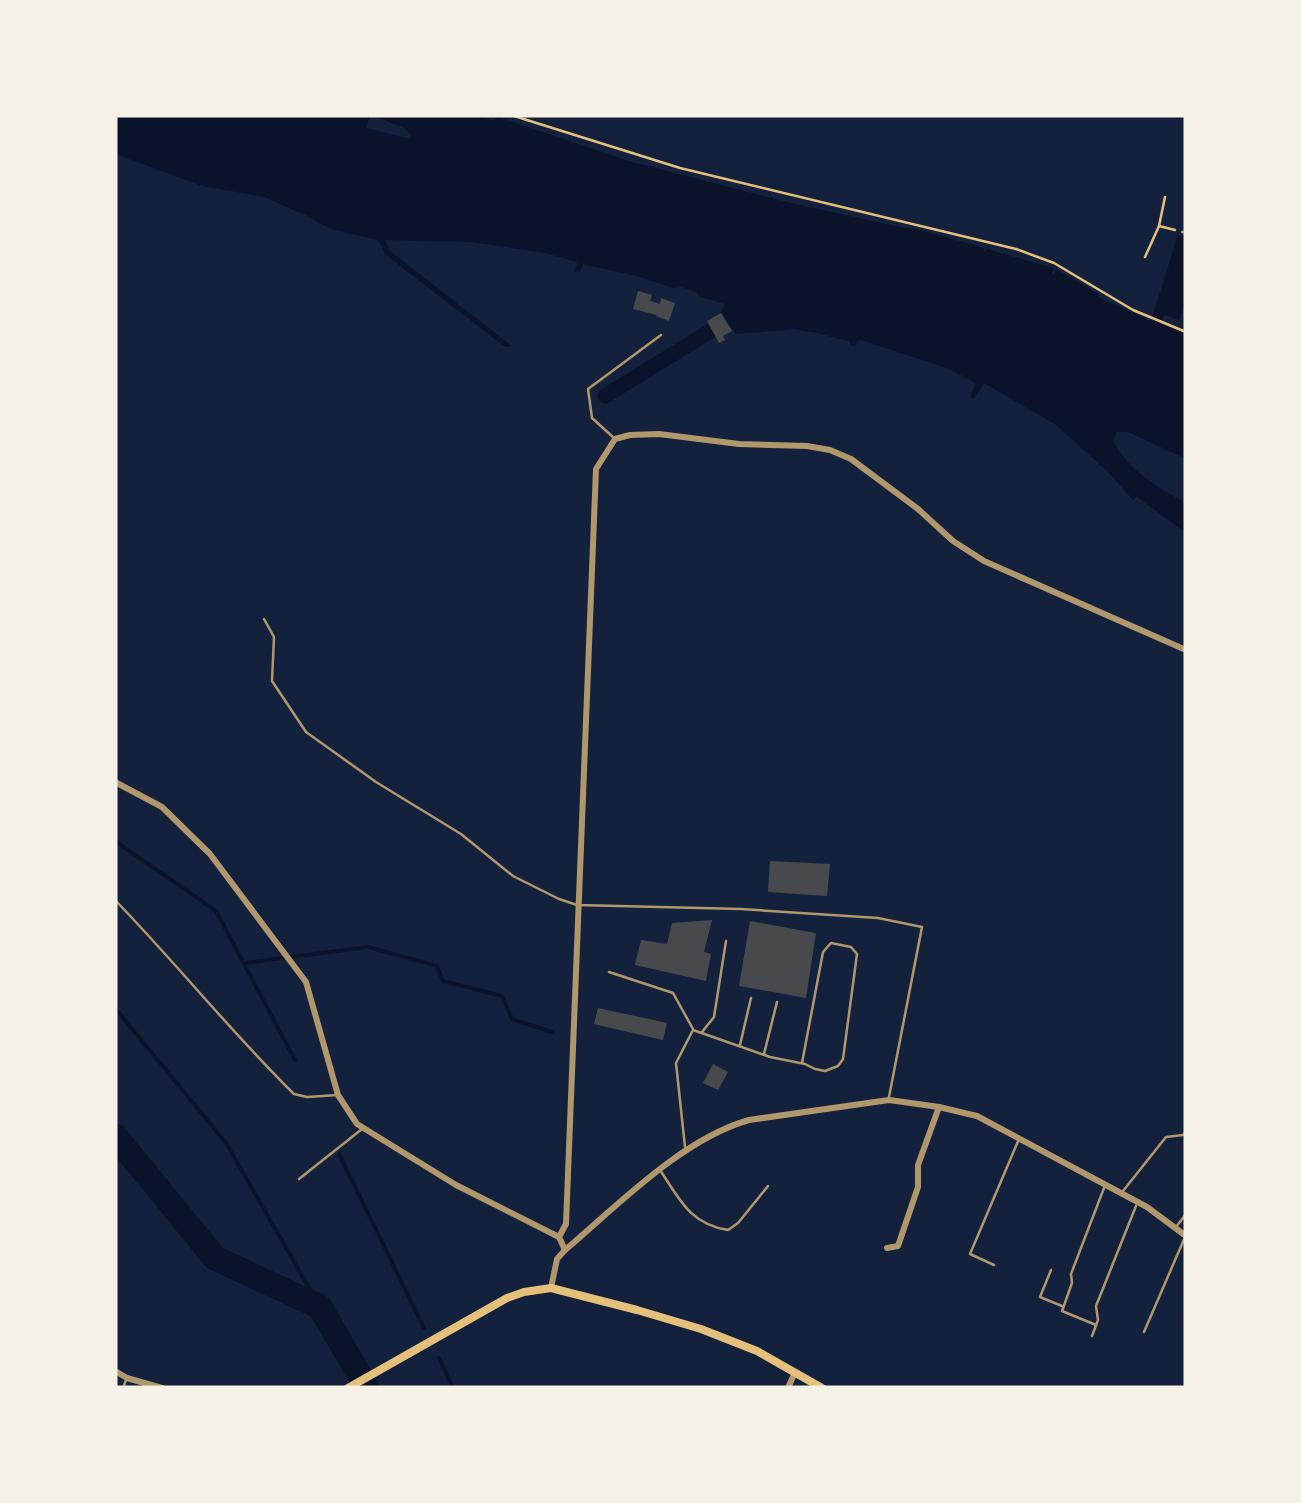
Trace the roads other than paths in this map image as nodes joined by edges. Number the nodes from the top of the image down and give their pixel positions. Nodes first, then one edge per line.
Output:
1 (661, 335) dead end
2 (615, 440) junction
3 (264, 619) dead end
4 (1186, 650) edge
5 (115, 782) edge
6 (115, 900) edge
7 (578, 905) junction
8 (726, 941) dead end
9 (609, 972) dead end
10 (751, 998) dead end
11 (777, 1002) dead end
12 (693, 1030) junction
13 (701, 1033) junction
14 (740, 1046) junction
15 (764, 1055) junction
16 (802, 1064) junction
17 (338, 1094) junction
18 (888, 1100) junction
19 (939, 1107) junction
20 (363, 1128) junction
21 (1186, 1132) edge
22 (1020, 1137) junction
23 (686, 1152) junction
24 (660, 1169) junction
25 (299, 1178) dead end
26 (1106, 1184) junction
27 (768, 1186) dead end
28 (1122, 1193) junction
29 (1138, 1202) junction
30 (1186, 1214) edge
31 (1175, 1228) junction
32 (1186, 1236) edge
33 (559, 1237) junction
34 (887, 1248) dead end
35 (566, 1250) junction
36 (994, 1265) dead end
37 (1051, 1270) dead end
38 (551, 1288) junction
39 (1064, 1306) junction
40 (1096, 1324) junction
41 (1144, 1332) dead end
42 (1092, 1336) dead end
43 (115, 1371) edge
44 (795, 1372) junction
45 (127, 1378) junction
46 (123, 1388) edge
47 (162, 1388) edge
48 (348, 1388) edge
49 (788, 1388) edge
50 (822, 1388) edge

1 - 2 lane
2 - 4 street
2 - 7 street
3 - 7 lane
5 - 17 street
6 - 17 lane
7 - 18 lane
7 - 33 street
8 - 13 lane
9 - 12 lane
10 - 14 lane
11 - 15 lane
12 - 13 lane
12 - 23 lane
13 - 14 lane
14 - 15 lane
15 - 16 lane
16 - 16 lane
17 - 20 street
18 - 19 street
18 - 23 street
19 - 22 street
19 - 34 street
20 - 25 lane
20 - 33 street
21 - 28 lane
22 - 26 street
22 - 36 lane
23 - 24 street
24 - 27 lane
24 - 35 street
26 - 28 street
26 - 39 lane
28 - 29 street
29 - 31 street
29 - 40 lane
30 - 31 lane
31 - 32 street
32 - 41 lane
33 - 35 street
35 - 38 street
37 - 39 lane
38 - 44 main road
38 - 48 main road
39 - 40 lane
40 - 42 lane
43 - 45 street
44 - 49 street
44 - 50 main road
45 - 46 lane
45 - 47 street

